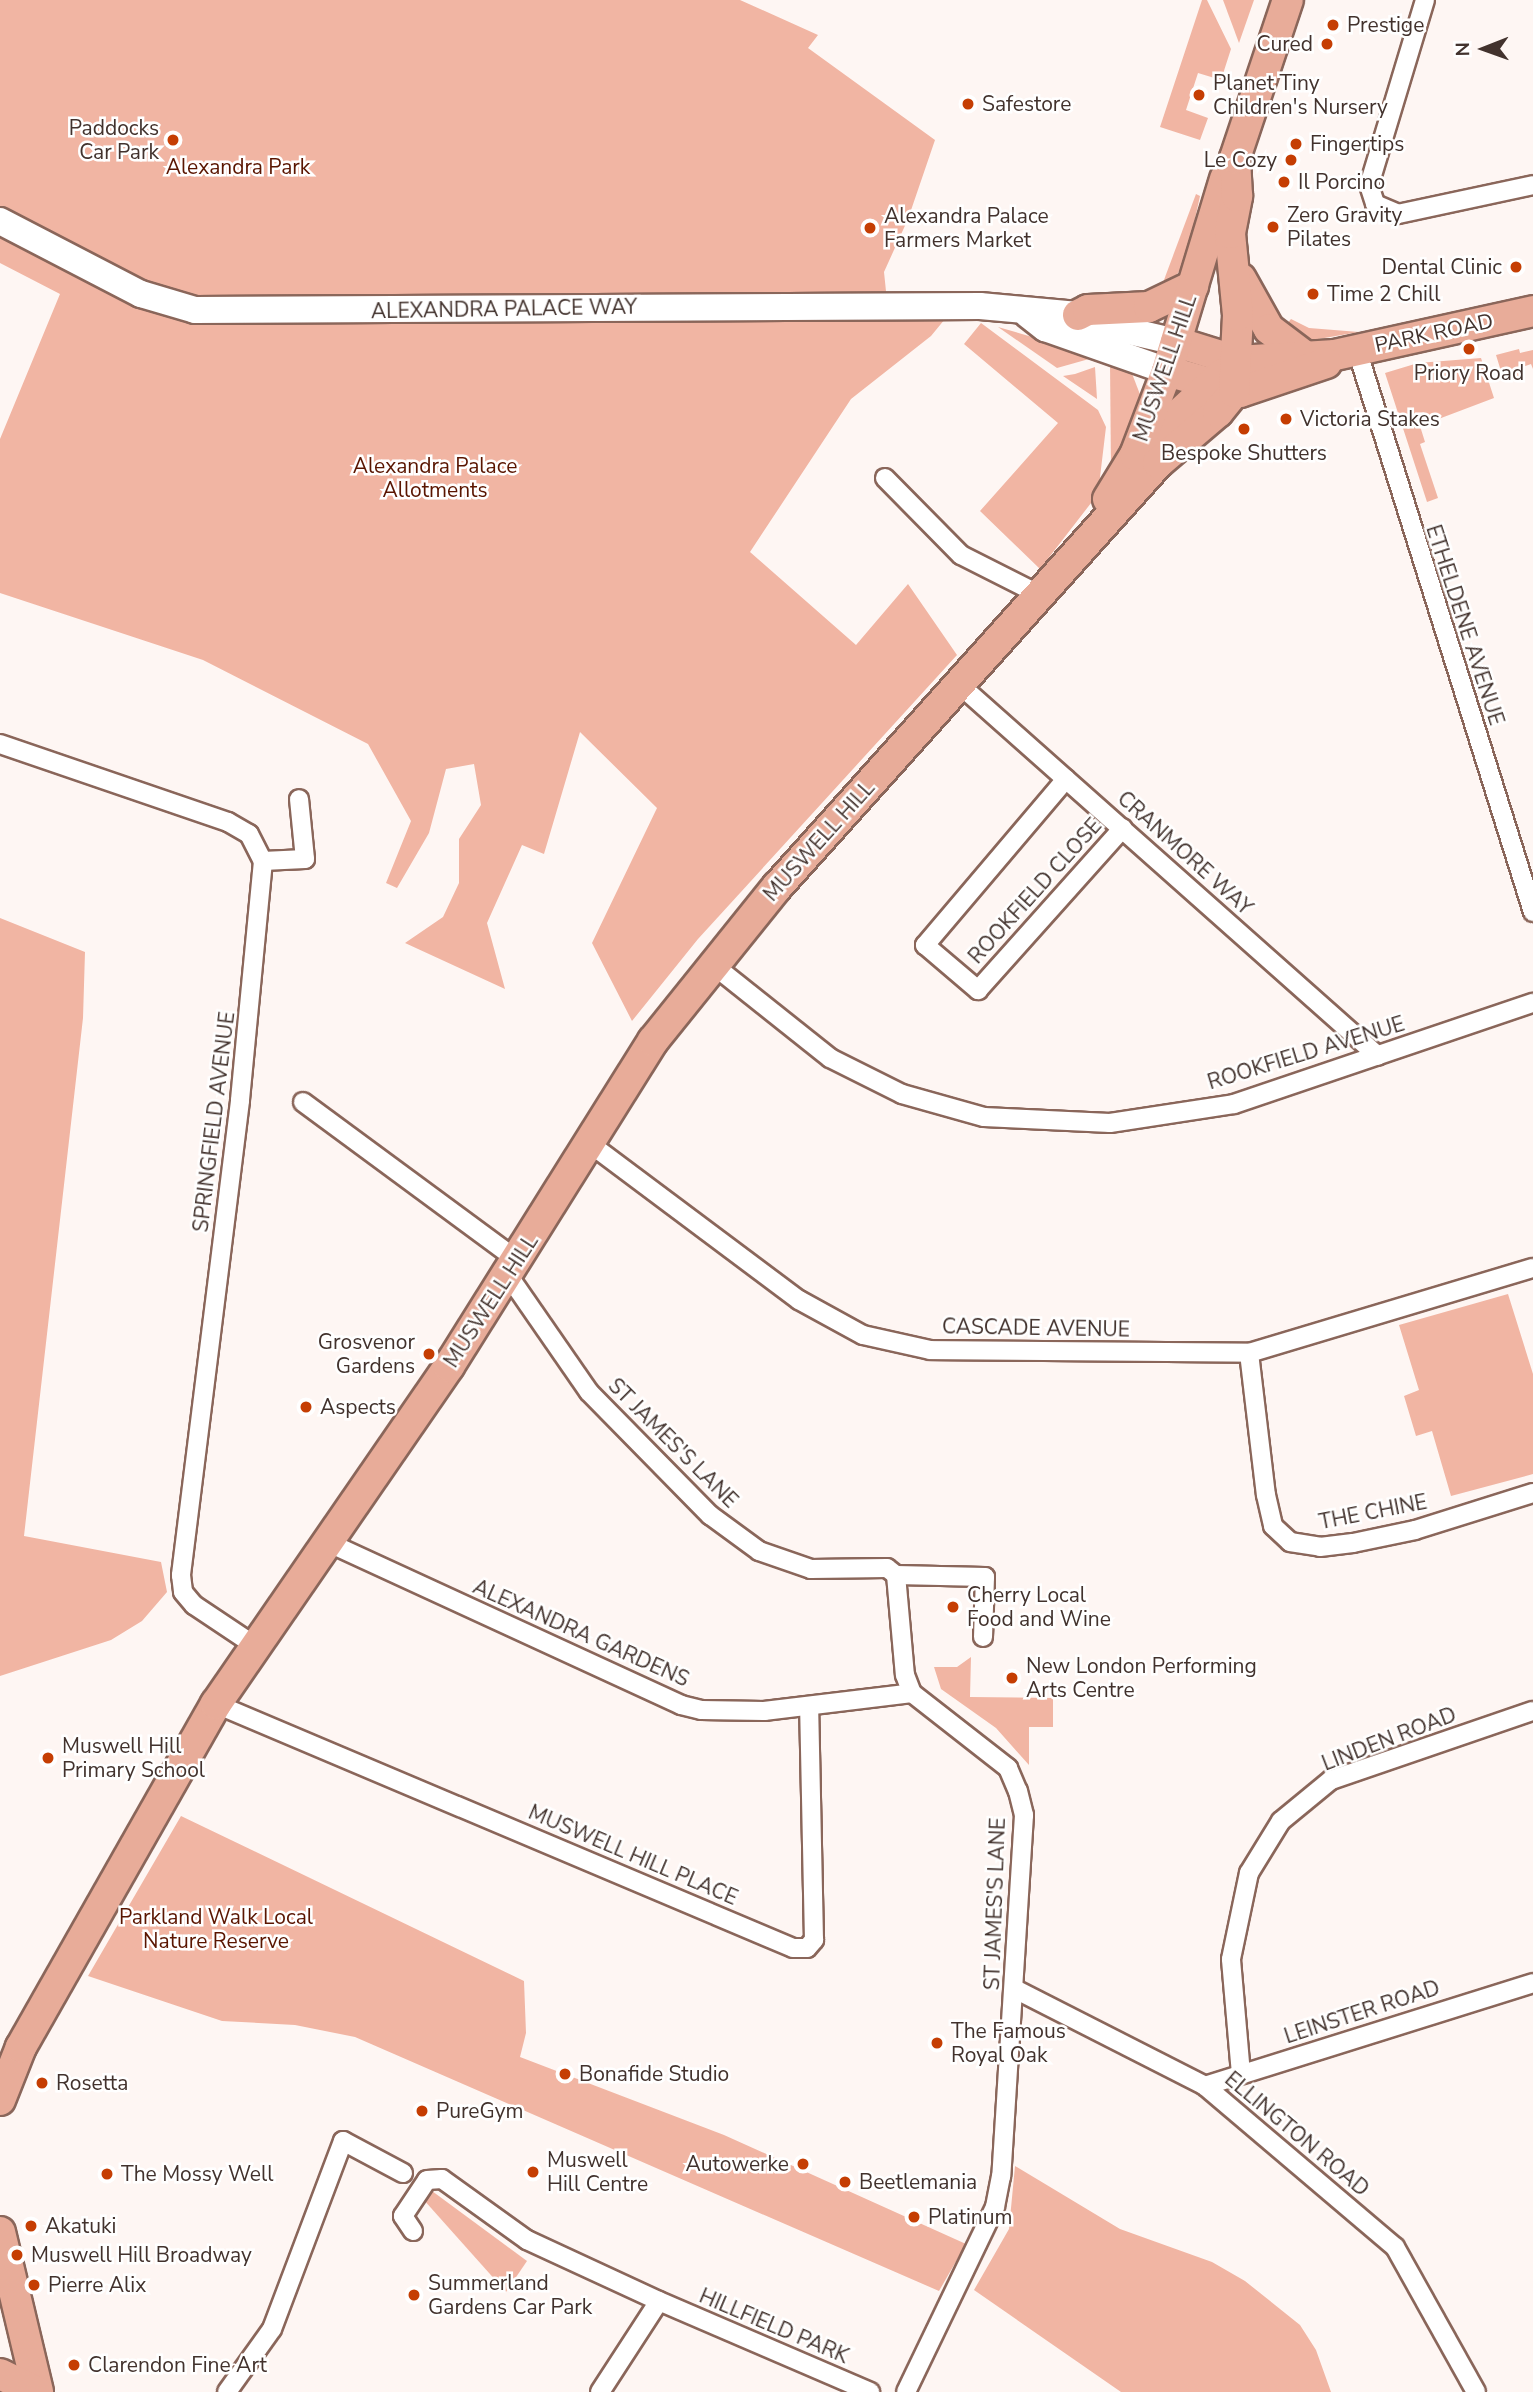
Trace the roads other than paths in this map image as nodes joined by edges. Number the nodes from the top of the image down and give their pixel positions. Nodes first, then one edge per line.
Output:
1 (1288, 0) edge
2 (1425, 0) edge
3 (1236, 158) junction
4 (1533, 186) edge
5 (0, 222) edge
6 (1230, 253) junction
7 (1193, 286) junction
8 (1533, 311) edge
9 (1027, 314) junction
10 (1078, 315) junction
11 (1176, 342) junction
12 (1346, 353) junction
13 (1302, 354) junction
14 (1226, 356) junction
15 (1167, 371) junction
16 (1222, 388) junction
17 (1135, 455) junction
18 (885, 478) dead end
19 (1069, 566) junction
20 (1042, 596) junction
21 (961, 686) junction
22 (0, 744) edge
23 (1066, 779) junction
24 (299, 799) dead end
25 (1122, 828) junction
26 (263, 862) junction
27 (1533, 912) edge
28 (712, 964) junction
29 (1533, 1003) edge
30 (1378, 1056) junction
31 (303, 1102) dead end
32 (589, 1143) junction
33 (513, 1268) junction
34 (1533, 1268) edge
35 (1249, 1353) junction
36 (1533, 1493) edge
37 (327, 1542) junction
38 (896, 1575) junction
39 (983, 1637) dead end
40 (254, 1645) junction
41 (912, 1693) junction
42 (216, 1704) junction
43 (809, 1706) junction
44 (1533, 1711) edge
45 (1533, 1983) edge
46 (1015, 1989) junction
47 (1241, 2074) junction
48 (1205, 2086) junction
49 (0, 2100) edge
50 (403, 2173) dead end
51 (413, 2231) dead end
52 (0, 2232) edge
53 (13, 2301) junction
54 (659, 2301) junction
55 (0, 2333) edge
56 (0, 2374) edge
57 (910, 2390) edge
58 (37, 2392) edge
59 (227, 2392) edge
60 (600, 2392) edge
61 (870, 2392) edge
62 (1476, 2392) edge

1 - 3 main road
2 - 4 street
3 - 6 main road
3 - 7 main road, MUSWELL HILL
5 - 9 street, ALEXANDRA PALACE WAY
6 - 13 main road
6 - 14 main road
7 - 10 main road
7 - 11 main road, MUSWELL HILL
8 - 12 main road, PARK ROAD
9 - 10 street, ALEXANDRA PALACE WAY
9 - 15 street, ALEXANDRA PALACE WAY
10 - 11 street, ALEXANDRA PALACE WAY
11 - 14 main road
11 - 15 main road, MUSWELL HILL
12 - 13 main road, PARK ROAD
12 - 16 main road, PARK ROAD
12 - 27 street, ETHELDENE AVENUE
13 - 14 main road, PARK ROAD
14 - 15 main road
14 - 16 main road
15 - 16 main road
15 - 17 main road, MUSWELL HILL
16 - 17 main road
16 - 19 main road, MUSWELL HILL
17 - 19 main road, MUSWELL HILL
18 - 20 street
19 - 20 main road, MUSWELL HILL
20 - 21 main road, MUSWELL HILL
21 - 23 street, CRANMORE WAY
21 - 28 main road, MUSWELL HILL
22 - 26 street
23 - 25 street, CRANMORE WAY
23 - 25 street, ROOKFIELD CLOSE
24 - 26 street
25 - 30 street, CRANMORE WAY
26 - 40 street, SPRINGFIELD AVENUE
28 - 30 street, ROOKFIELD AVENUE
28 - 32 main road, MUSWELL HILL
29 - 30 street, ROOKFIELD AVENUE
31 - 33 street
32 - 33 main road, MUSWELL HILL
32 - 35 street, CASCADE AVENUE
33 - 37 main road, MUSWELL HILL
33 - 38 street, ST JAMES'S LANE
34 - 35 street, CASCADE AVENUE
35 - 36 street, THE CHINE
37 - 40 main road, MUSWELL HILL
37 - 43 street, ALEXANDRA GARDENS
38 - 39 street, ST JAMES'S LANE
38 - 41 street
40 - 42 main road, MUSWELL HILL
41 - 43 street, ALEXANDRA GARDENS
41 - 46 street, ST JAMES'S LANE
42 - 43 street, MUSWELL HILL PLACE
42 - 49 main road, MUSWELL HILL
44 - 47 street, LINDEN ROAD
45 - 47 street, LEINSTER ROAD
46 - 48 street, ELLINGTON ROAD
46 - 57 street, ST JAMES'S LANE
47 - 48 street, LEINSTER ROAD
48 - 62 street, ELLINGTON ROAD
50 - 59 street
51 - 54 street, HILLFIELD PARK
52 - 53 main road
53 - 55 main road
53 - 58 main road
54 - 60 street
54 - 61 street, HILLFIELD PARK
56 - 58 main road

